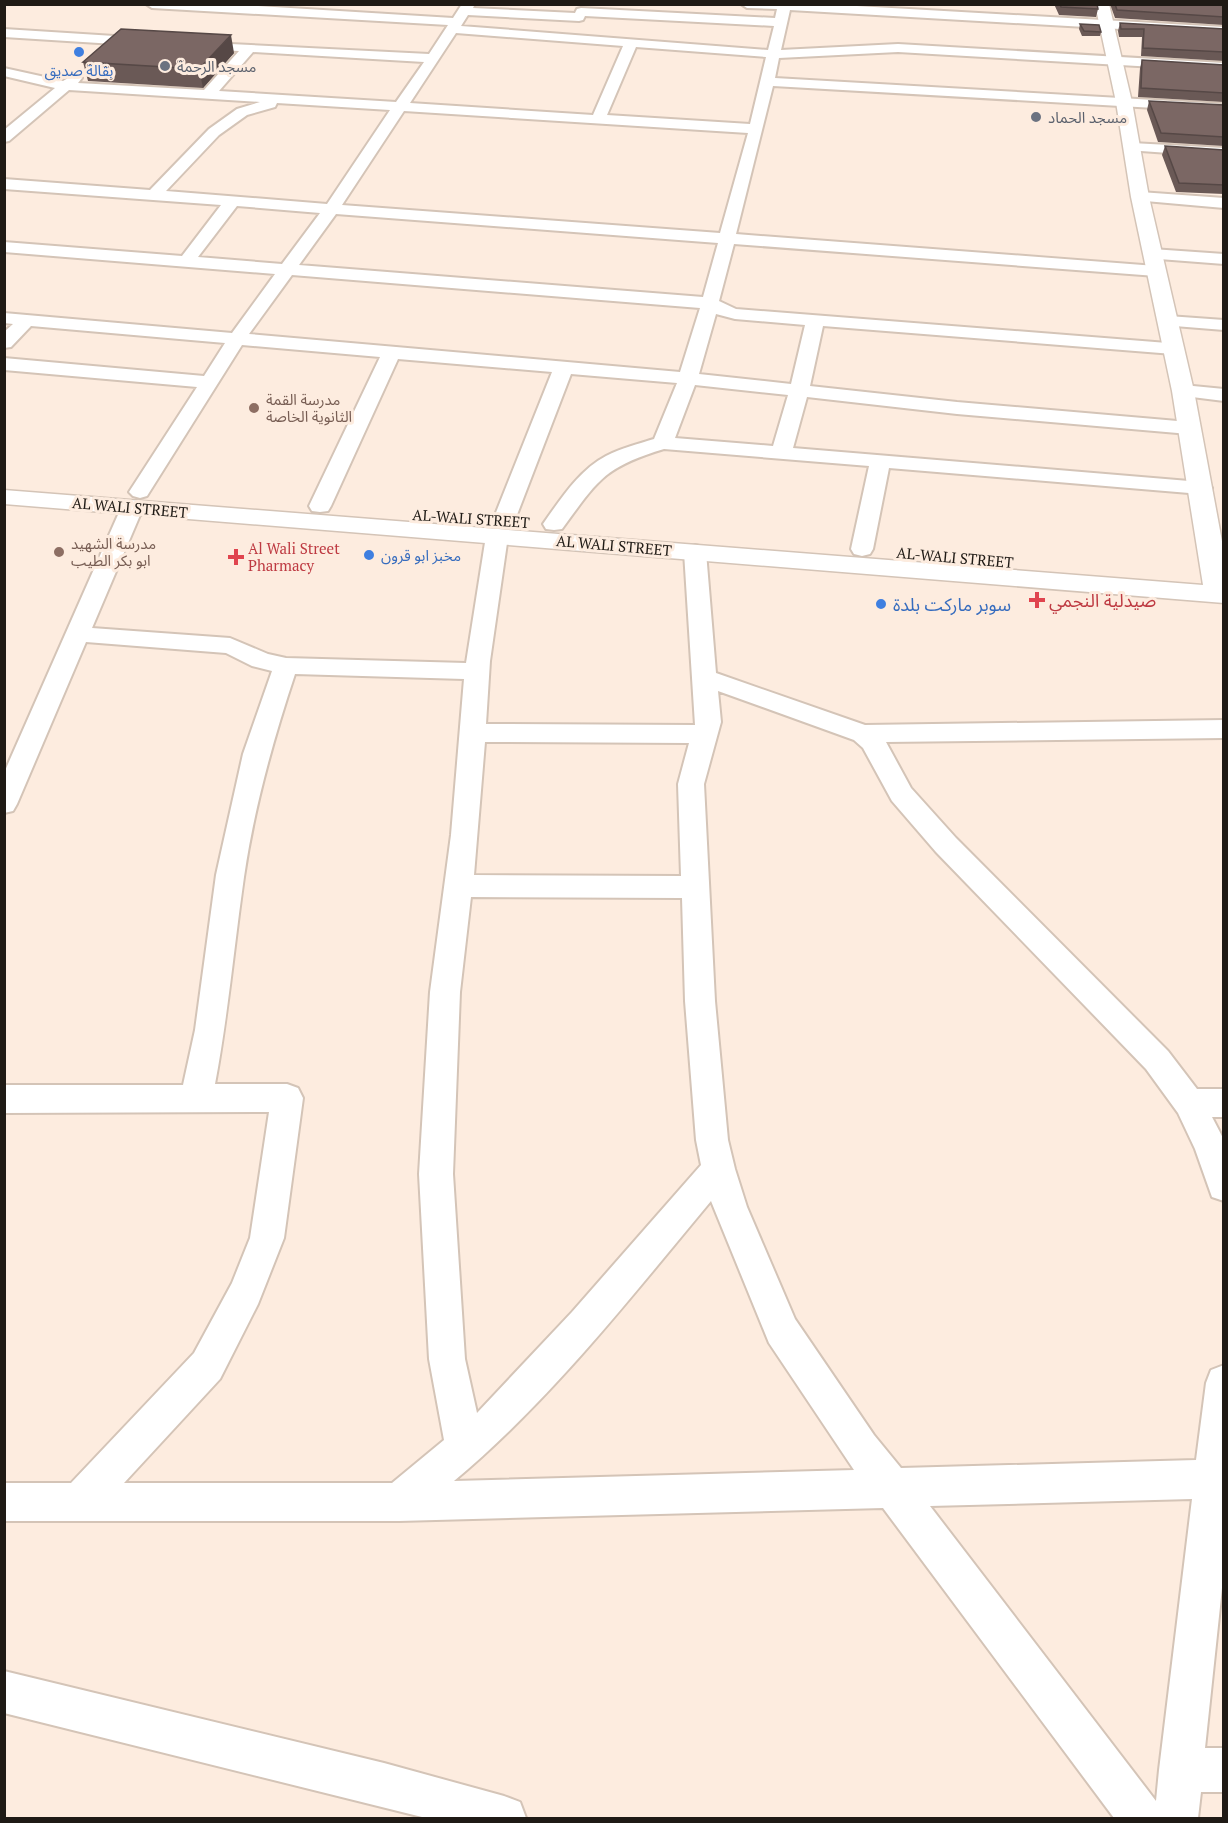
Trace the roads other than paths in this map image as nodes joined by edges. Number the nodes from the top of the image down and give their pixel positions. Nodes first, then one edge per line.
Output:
1 (152, 4) edge
2 (366, 4) edge
3 (747, 4) edge
4 (157, 5) edge
5 (582, 11) edge
6 (783, 11) edge
7 (1104, 14) edge
8 (356, 16) junction
9 (461, 17) edge
10 (655, 25) edge
11 (900, 31) junction
12 (1224, 31) edge
13 (4, 33) edge
14 (571, 38) junction
15 (118, 40) junction
16 (631, 43) junction
17 (249, 48) junction
18 (773, 54) junction
19 (101, 55) edge
20 (433, 58) junction
21 (1115, 60) junction
22 (1224, 67) edge
23 (83, 71) dead end
24 (4, 72) edge
25 (767, 82) junction
26 (66, 86) junction
27 (208, 95) junction
28 (291, 100) junction
29 (1124, 102) junction
30 (399, 107) junction
31 (1224, 108) edge
32 (599, 118) junction
33 (4, 120) edge
34 (25, 121) junction
35 (756, 129) junction
36 (4, 138) edge
37 (1132, 147) junction
38 (1224, 153) edge
39 (4, 184) edge
40 (154, 195) junction
41 (1140, 197) junction
42 (233, 201) junction
43 (1224, 202) edge
44 (332, 208) junction
45 (725, 238) junction
46 (4, 247) edge
47 (1224, 259) edge
48 (186, 262) junction
49 (1154, 262) junction
50 (286, 270) junction
51 (710, 303) junction
52 (4, 318) edge
53 (27, 320) junction
54 (815, 320) junction
55 (1168, 321) junction
56 (1224, 325) edge
57 (237, 338) junction
58 (4, 343) edge
59 (1173, 348) junction
60 (392, 352) junction
61 (4, 364) edge
62 (564, 367) junction
63 (688, 379) junction
64 (209, 382) junction
65 (799, 390) junction
66 (1183, 391) junction
67 (1224, 395) edge
68 (1189, 428) junction
69 (663, 443) junction
70 (781, 453) junction
71 (880, 461) junction
72 (4, 482) edge
73 (1224, 482) edge
74 (1200, 484) junction
75 (4, 497) edge
76 (136, 500) junction
77 (320, 506) junction
78 (554, 524) junction
79 (500, 528) junction
80 (862, 549) junction
81 (695, 552) junction
82 (1220, 586) edge
83 (77, 634) junction
84 (286, 666) junction
85 (477, 671) junction
86 (705, 678) junction
87 (1224, 729) edge
88 (472, 733) junction
89 (706, 734) junction
90 (863, 734) junction
91 (4, 804) edge
92 (458, 886) junction
93 (695, 886) junction
94 (196, 1098) junction
95 (4, 1099) edge
96 (1190, 1103) junction
97 (1224, 1103) edge
98 (718, 1169) junction
99 (1224, 1186) edge
100 (1224, 1383) edge
101 (465, 1448) junction
102 (1214, 1479) junction
103 (890, 1486) junction
104 (4, 1502) edge
105 (79, 1502) junction
106 (399, 1502) junction
107 (4, 1692) edge
108 (1181, 1770) junction
109 (1224, 1770) edge
110 (504, 1818) edge
111 (1141, 1818) edge
112 (1176, 1818) edge

1 - 4 street
2 - 8 street
3 - 6 street
4 - 8 street
4 - 15 street
5 - 9 street
5 - 10 street
5 - 14 street
6 - 10 street
6 - 11 street
6 - 18 street
7 - 11 street
7 - 12 street
7 - 21 street
8 - 9 street
9 - 14 street
9 - 20 street
10 - 16 street
10 - 18 street
11 - 18 street
11 - 21 street
13 - 15 street
14 - 16 street
15 - 17 street
15 - 19 street
16 - 32 street
17 - 20 street
17 - 27 street
18 - 25 street
20 - 30 street
21 - 22 street
21 - 29 street
23 - 26 street
24 - 26 street
25 - 29 street
25 - 35 street
26 - 27 street
26 - 34 street
27 - 28 street
28 - 30 street
28 - 40 street
29 - 31 street
29 - 37 street
30 - 32 street
30 - 44 street
32 - 35 street
33 - 34 street
34 - 36 street
35 - 45 street
37 - 38 street
37 - 41 street
39 - 40 street
40 - 42 street
41 - 43 street
41 - 49 street
42 - 44 street
42 - 48 street
44 - 45 street
44 - 50 street
45 - 49 street
45 - 51 street
46 - 48 street
47 - 49 street
48 - 50 street
49 - 55 street
50 - 51 street
50 - 57 street
51 - 54 street
51 - 63 street
52 - 53 street
53 - 57 street
53 - 58 street
54 - 59 street
54 - 65 street
55 - 56 street
55 - 59 street
57 - 60 street
57 - 64 street
59 - 66 street
60 - 62 street
60 - 77 street
61 - 64 street
62 - 63 street
62 - 79 street
63 - 65 street
63 - 69 street
64 - 76 street
65 - 68 street
65 - 70 street
66 - 67 street
66 - 68 street
68 - 74 street
69 - 70 street
69 - 78 street
70 - 71 street
71 - 74 street
71 - 80 street
72 - 76 street, AL-WALI STREET
73 - 74 street
74 - 82 street
75 - 76 street, AL WALI STREET
76 - 77 street, AL-WALI STREET
76 - 79 street, AL WALI STREET
76 - 83 street
77 - 79 street, AL-WALI STREET
78 - 79 street, AL-WALI STREET
78 - 80 street, AL-WALI STREET
79 - 81 street, AL WALI STREET
79 - 85 street
80 - 82 street, AL-WALI STREET
81 - 82 street, AL WALI STREET
81 - 86 street
83 - 84 street
83 - 91 street
84 - 85 street
84 - 94 street
85 - 88 street
86 - 89 street
86 - 90 street
87 - 90 street
88 - 89 street
88 - 92 street
89 - 93 street
90 - 96 street
92 - 93 street
92 - 101 street
93 - 98 street
94 - 95 street
94 - 105 street
96 - 97 street
96 - 99 street
98 - 101 street
98 - 103 street
100 - 102 street
101 - 106 street
102 - 103 street
102 - 108 street
103 - 106 street
103 - 111 street
104 - 105 street
105 - 106 street
107 - 110 street
108 - 109 street
108 - 112 street

